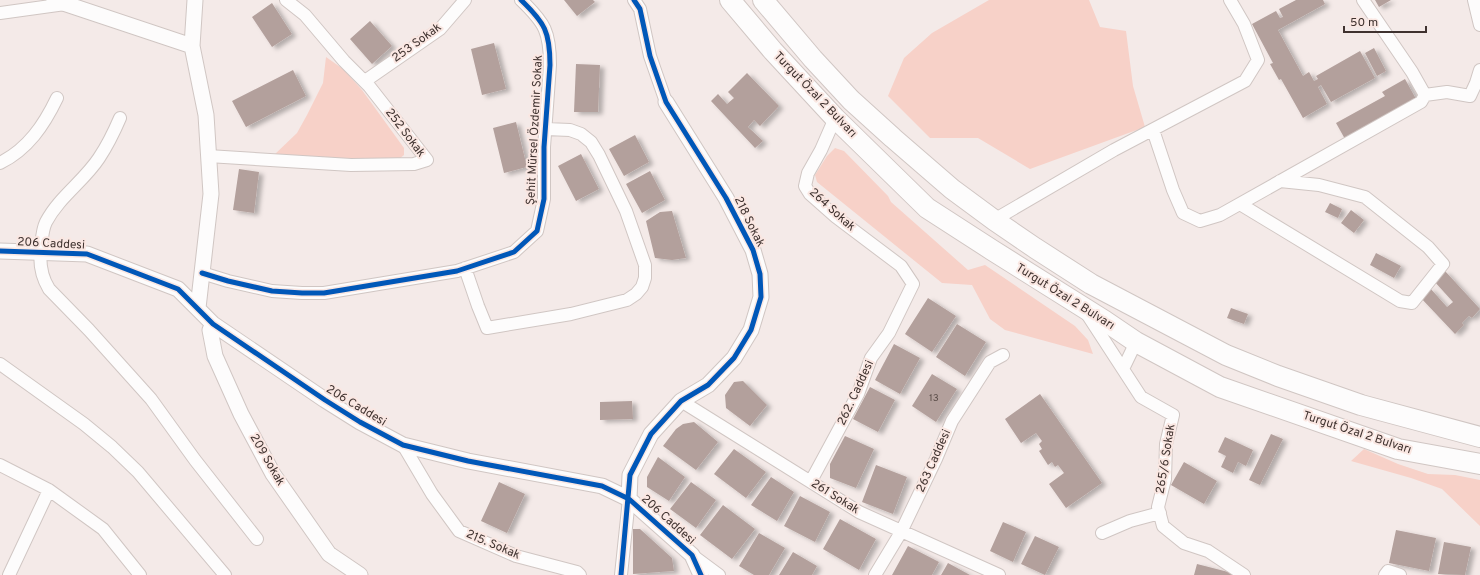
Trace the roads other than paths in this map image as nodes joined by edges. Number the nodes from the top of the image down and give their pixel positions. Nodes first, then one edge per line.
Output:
1 (195, 0) edge
2 (465, 0) edge
3 (521, 0) edge
4 (634, 0) edge
5 (730, 0) edge
6 (763, 0) edge
7 (1230, 0) edge
8 (1363, 0) edge
9 (1474, 0) edge
10 (59, 2) edge
11 (294, 2) edge
12 (0, 13) edge
13 (1480, 26) edge
14 (192, 46) junction
15 (1480, 70) edge
16 (365, 81) junction
17 (1425, 95) junction
18 (58, 98) dead end
19 (666, 102) joint
20 (120, 118) dead end
21 (835, 118) junction
22 (546, 129) junction
23 (1153, 130) junction
24 (208, 156) junction
25 (0, 163) edge
26 (1280, 181) junction
27 (1240, 204) junction
28 (994, 220) junction
29 (0, 251) edge
30 (40, 253) junction
31 (465, 268) junction
32 (202, 273) junction
33 (913, 284) joint
34 (198, 308) junction
35 (1084, 308) junction
36 (213, 324) junction
37 (1136, 342) junction
38 (1003, 355) dead end
39 (0, 364) edge
40 (1123, 369) junction
41 (681, 401) junction
42 (1480, 437) edge
43 (403, 444) junction
44 (1480, 464) edge
45 (0, 465) edge
46 (811, 481) junction
47 (49, 490) junction
48 (628, 499) junction
49 (1160, 513) junction
50 (901, 532) junction
51 (1102, 533) dead end
52 (257, 539) dead end
53 (692, 556) junction
54 (9, 575) edge
55 (140, 575) edge
56 (225, 575) edge
57 (360, 575) edge
58 (580, 575) edge
59 (621, 575) edge
60 (701, 575) edge
61 (719, 575) edge
62 (875, 575) edge
63 (999, 575) edge
64 (1244, 575) edge
65 (1385, 575) edge
66 (1400, 575) edge

1 - 14 street
2 - 16 street, 253 Sokak
3 - 22 street, Şehit Mürsel Özdemir Sokak
4 - 19 street, 218 Sokak
5 - 21 highway, Turgut Özal 2 Bulvarı
6 - 28 highway, Turgut Özal 2 Bulvarı
7 - 23 street
8 - 17 street
9 - 13 street
10 - 12 street
10 - 14 street
11 - 16 street, 252 Sokak
14 - 24 street
15 - 17 street
16 - 24 street, 252 Sokak
17 - 26 street
18 - 25 street
19 - 41 street, 218 Sokak
20 - 30 street
21 - 33 street, 264 Sokak
21 - 35 highway, Turgut Özal 2 Bulvarı
22 - 31 street, Şehit Mürsel Özdemir Sokak
22 - 31 street
23 - 27 street
23 - 28 street
24 - 32 street
26 - 27 street
26 - 27 street
28 - 42 highway, Turgut Özal 2 Bulvarı
29 - 30 street, 206 Caddesi
30 - 34 street, 206 Caddesi
30 - 52 street
31 - 32 street, Şehit Mürsel Özdemir Sokak
32 - 34 street
33 - 46 street, 262. Caddesi
34 - 36 street, 206 Caddesi
35 - 37 highway, Turgut Özal 2 Bulvarı
35 - 40 street, 265/6 Sokak
36 - 43 street, 206 Caddesi
36 - 57 street, 209 Sokak
37 - 40 street
37 - 44 highway, Turgut Özal 2 Bulvarı
38 - 50 street, 263 Caddesi
39 - 56 street
40 - 49 street, 265/6 Sokak
41 - 46 street, 261 Sokak
41 - 48 street, 218 Sokak
43 - 48 street, 206 Caddesi
43 - 58 street, 215. Sokak
45 - 47 street
46 - 50 street, 261 Sokak
47 - 54 street
47 - 55 street
48 - 53 street, 206 Caddesi
48 - 59 street
49 - 51 street
49 - 64 street, 265/6 Sokak
50 - 62 street, 263 Caddesi
50 - 63 street, 261 Sokak
53 - 60 street, 206 Caddesi
53 - 61 street
65 - 66 street

